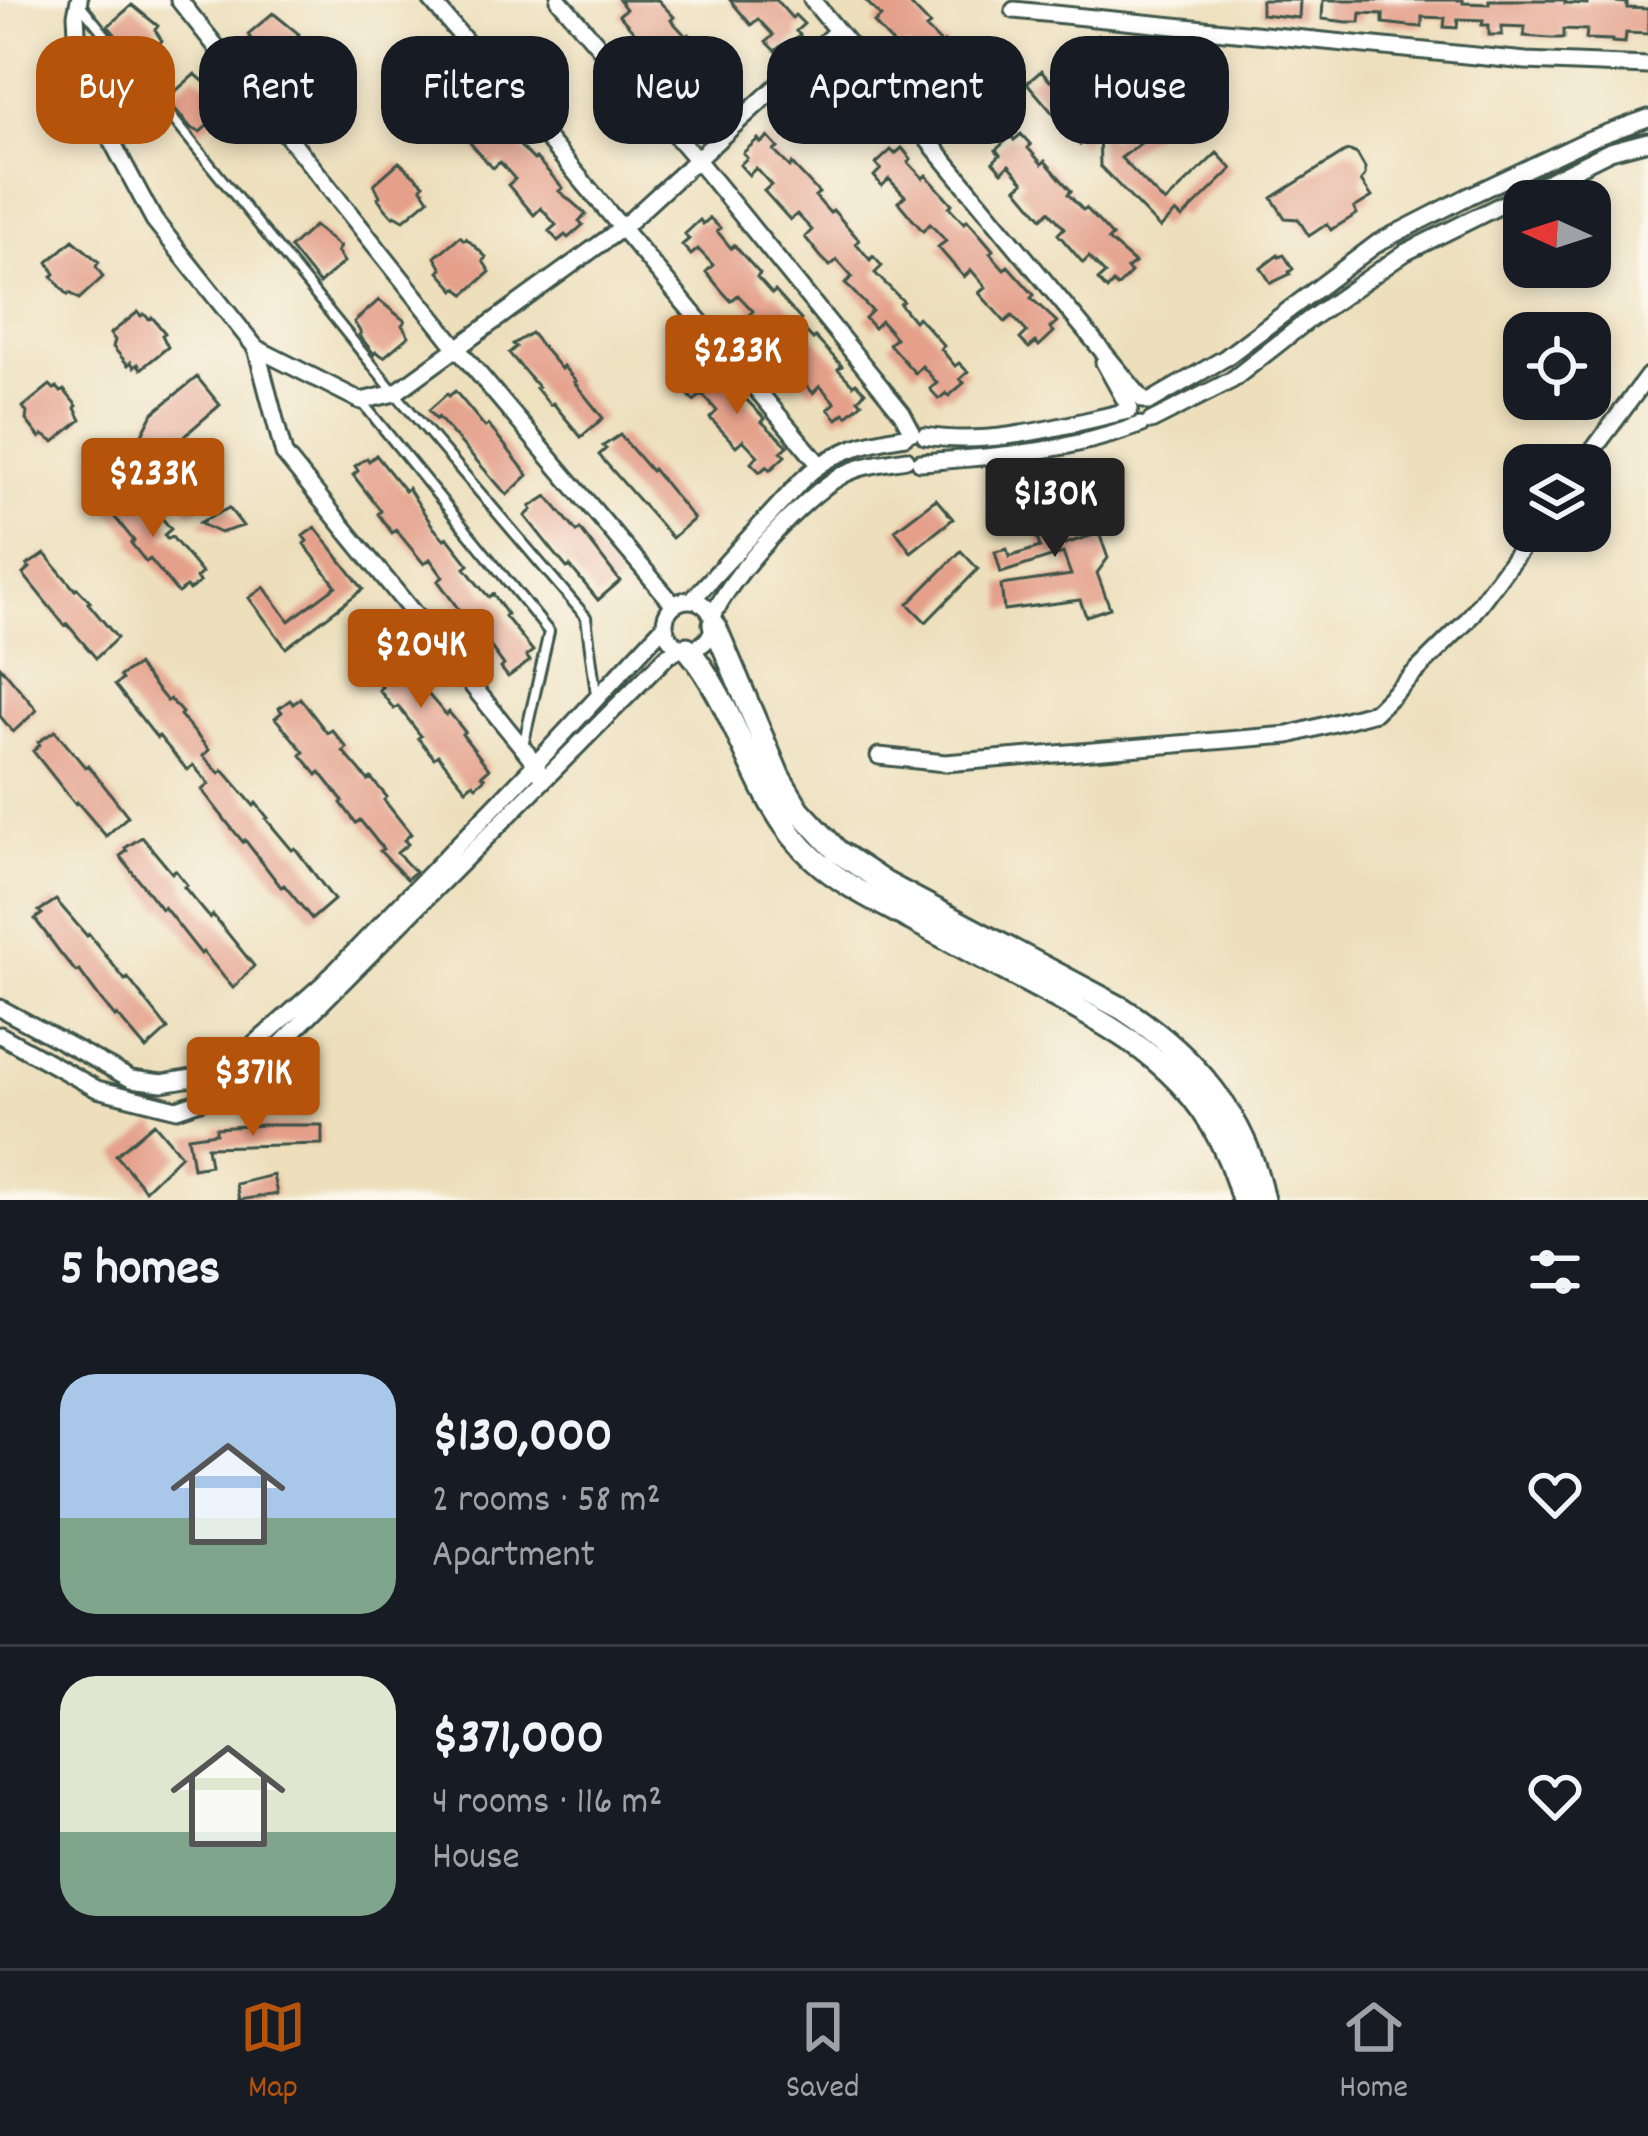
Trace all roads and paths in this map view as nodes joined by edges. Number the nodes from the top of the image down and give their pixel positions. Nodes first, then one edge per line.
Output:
1 (179, 0) edge
2 (431, 0) edge
3 (559, 0) edge
4 (812, 0) edge
5 (79, 2) edge
6 (1014, 10) dead end
7 (837, 32) junction
8 (1648, 66) edge
9 (1648, 118) edge
10 (1648, 141) edge
11 (697, 160) junction
12 (622, 228) junction
13 (256, 348) junction
14 (457, 348) junction
15 (1648, 376) edge
16 (395, 393) junction
17 (361, 401) junction
18 (1140, 412) junction
19 (914, 435) junction
20 (1598, 444) edge
21 (913, 460) junction
22 (820, 464) junction
23 (1518, 552) edge
24 (692, 600) junction
25 (674, 605) junction
26 (713, 620) junction
27 (665, 625) junction
28 (685, 648) junction
29 (597, 697) junction
30 (523, 748) junction
31 (879, 756) dead end
32 (536, 764) junction
33 (543, 781) junction
34 (0, 1008) edge
35 (0, 1035) edge
36 (1243, 1200) edge
37 (1263, 1200) edge

1 - 14 street
2 - 12 street
3 - 11 street
4 - 7 street
5 - 13 street
5 - 16 lane
6 - 8 street
7 - 11 street
7 - 18 street
9 - 18 street
10 - 18 street
11 - 12 street
11 - 19 street
12 - 14 street
12 - 22 street
13 - 17 street
13 - 30 street
14 - 16 street
14 - 25 street
15 - 20 street
16 - 17 street
16 - 29 lane
17 - 30 lane
18 - 19 street
18 - 21 street
19 - 21 street
19 - 21 street
19 - 22 street
21 - 26 street
22 - 24 street
23 - 31 street
24 - 25 street
24 - 26 street
25 - 27 street
26 - 28 street
26 - 37 main road
27 - 28 street
27 - 29 street
28 - 33 street
28 - 36 main road
29 - 32 street
30 - 32 street
32 - 33 street
32 - 34 street
33 - 35 street

